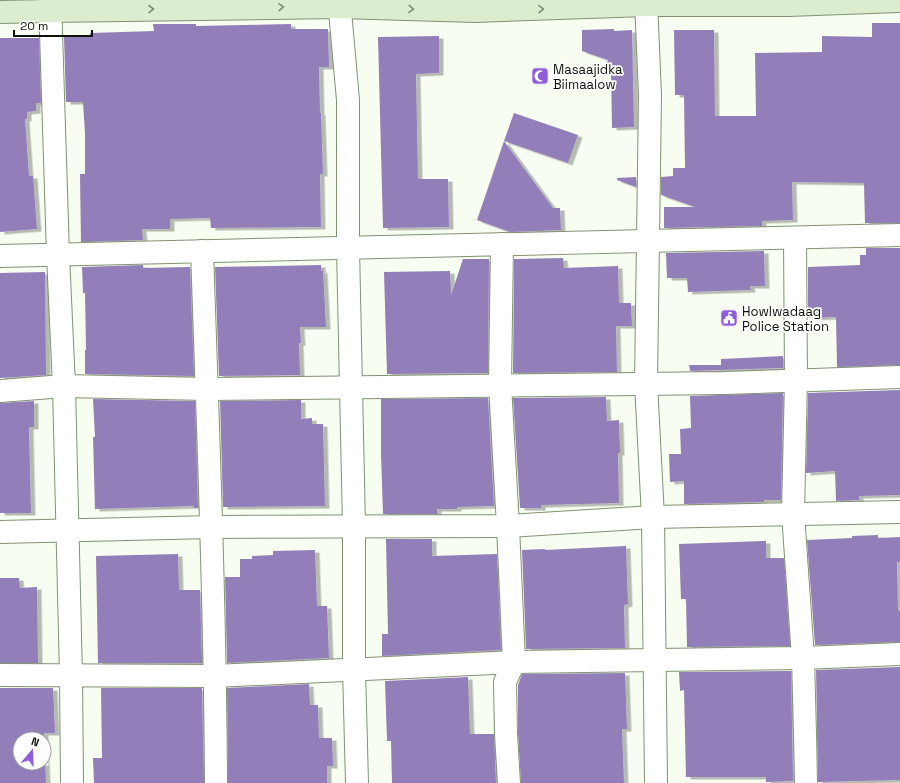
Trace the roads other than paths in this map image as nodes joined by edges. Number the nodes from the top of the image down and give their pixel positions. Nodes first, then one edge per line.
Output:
1 (900, 1) edge
2 (647, 2) edge
3 (339, 3) edge
4 (51, 5) edge
5 (0, 12) edge
6 (900, 235) edge
7 (795, 238) junction
8 (647, 241) junction
9 (502, 244) junction
10 (348, 248) junction
11 (202, 251) junction
12 (58, 255) junction
13 (0, 256) edge
14 (900, 377) edge
15 (796, 380) junction
16 (646, 383) junction
17 (500, 385) junction
18 (64, 386) junction
19 (351, 388) junction
20 (207, 389) junction
21 (0, 391) edge
22 (900, 512) edge
23 (793, 513) junction
24 (653, 517) junction
25 (354, 526) junction
26 (508, 526) junction
27 (212, 527) junction
28 (68, 530) junction
29 (0, 532) edge
30 (900, 654) edge
31 (803, 658) junction
32 (655, 660) junction
33 (514, 662) junction
34 (354, 669) junction
35 (0, 675) edge
36 (71, 676) junction
37 (215, 676) junction
38 (72, 783) edge
39 (216, 783) edge
40 (357, 783) edge
41 (509, 783) edge
42 (656, 783) edge
43 (806, 783) edge

1 - 2 main road
3 -> 2 main road
2 - 8 street
4 -> 3 main road
3 - 10 street
4 - 5 main road
4 - 12 street
6 - 7 street
7 - 8 street
7 - 15 street
8 - 9 street
8 - 16 street
9 - 10 street
9 - 17 street
10 - 11 street
10 - 19 street
11 - 12 street
11 - 20 street
12 - 13 street
12 - 18 street
14 - 15 street
15 - 16 street
15 - 23 street
16 - 17 street
16 - 24 street
17 - 19 street
17 - 26 street
18 - 20 street
18 - 21 street
18 - 28 street
19 - 20 street
19 - 25 street
20 - 27 street
22 - 23 street
23 - 24 street
23 - 31 street
24 - 26 street
24 - 32 street
25 - 26 street
25 - 27 street
25 - 34 street
26 - 33 street
27 - 28 street
27 - 37 street
28 - 29 street
28 - 36 street
30 - 31 street
31 - 32 street
31 - 43 street
32 - 33 street
32 - 42 street
33 - 34 street
33 - 41 street
34 - 37 street
34 - 40 street
35 - 36 street
36 - 37 street
36 - 38 street
37 - 39 street

